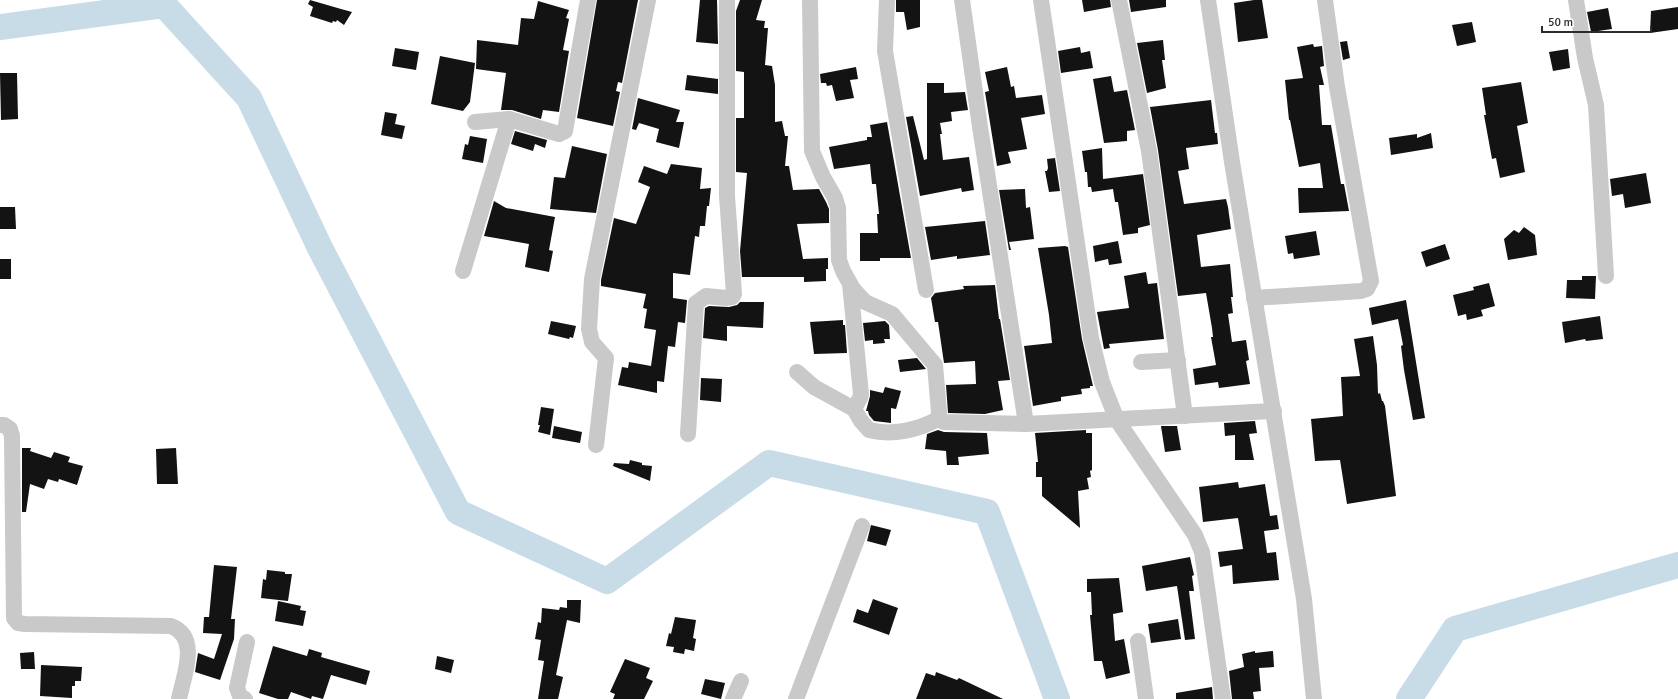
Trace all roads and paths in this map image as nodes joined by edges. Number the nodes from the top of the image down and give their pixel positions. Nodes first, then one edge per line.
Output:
1 (588, 0) edge
2 (648, 0) edge
3 (727, 0) edge
4 (810, 0) edge
5 (887, 0) edge
6 (962, 0) edge
7 (1040, 0) edge
8 (1119, 0) edge
9 (1208, 0) edge
10 (1325, 0) edge
11 (1576, 0) edge
12 (509, 119) junction
13 (475, 122) dead end
14 (462, 271) dead end
15 (1606, 276) dead end
16 (850, 284) junction
17 (926, 290) dead end
18 (1254, 298) junction
19 (1178, 360) junction
20 (1141, 362) dead end
21 (797, 372) dead end
22 (854, 409) junction
23 (1274, 411) junction
24 (1185, 416) junction
25 (938, 419) junction
26 (1117, 420) junction
27 (1026, 424) junction
28 (0, 425) edge
29 (688, 434) dead end
30 (596, 445) dead end
31 (862, 526) dead end
32 (1138, 641) dead end
33 (247, 642) dead end
34 (741, 681) dead end
35 (179, 699) edge
36 (245, 699) edge
37 (733, 699) edge
38 (796, 699) edge
39 (1146, 699) edge
40 (1223, 699) edge
41 (1314, 699) edge

1 - 12 street
2 - 30 street
3 - 29 street
4 - 16 street
5 - 17 street
6 - 27 street
7 - 26 street
8 - 19 street
9 - 18 street
10 - 18 street
11 - 15 street
12 - 13 street
12 - 14 street
16 - 22 street
16 - 25 street
18 - 23 street
19 - 20 street
19 - 24 street
21 - 22 street
22 - 25 street
23 - 24 street
23 - 41 street
24 - 26 street
25 - 27 street
26 - 27 street
26 - 40 street
28 - 35 street
31 - 38 street
32 - 39 street
33 - 36 street
34 - 37 street

